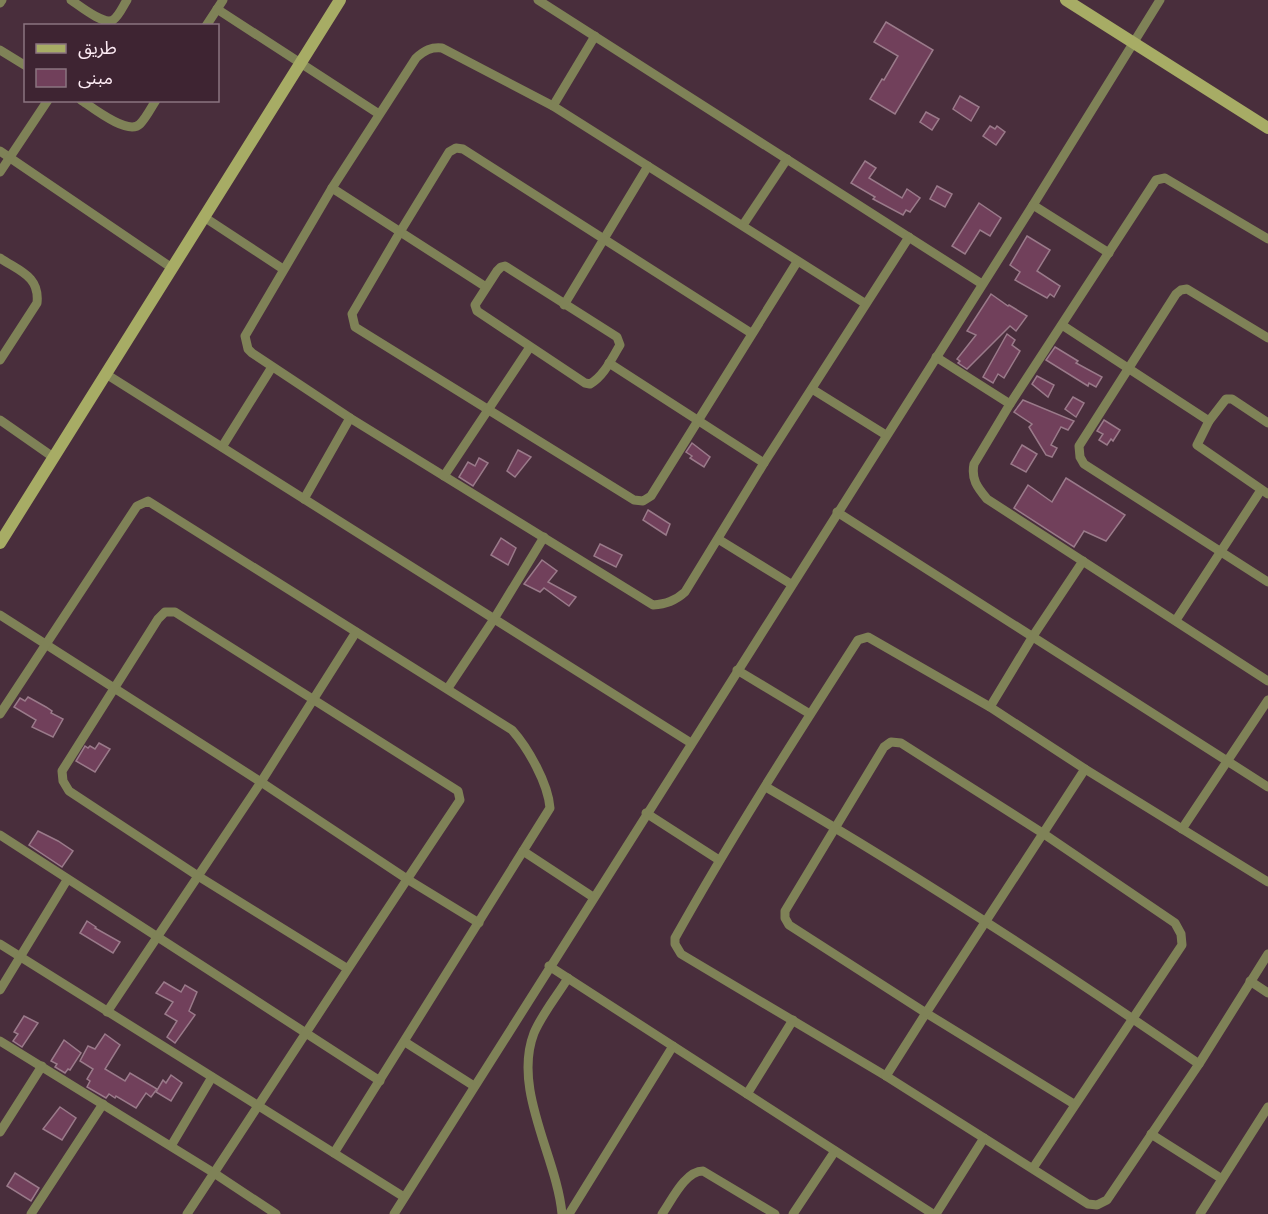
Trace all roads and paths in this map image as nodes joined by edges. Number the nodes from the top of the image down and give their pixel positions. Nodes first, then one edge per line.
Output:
1 (71, 0) edge
2 (127, 0) edge
3 (223, 0) edge
4 (340, 0) edge
5 (538, 0) edge
6 (1066, 0) edge
7 (1160, 0) edge
8 (217, 9) junction
9 (207, 24) edge
10 (595, 36) junction
11 (1132, 42) junction
12 (0, 50) edge
13 (301, 63) junction
14 (24, 65) edge
15 (47, 102) edge
16 (84, 102) edge
17 (155, 102) edge
18 (553, 106) junction
19 (379, 114) junction
20 (1268, 128) edge
21 (0, 152) edge
22 (10, 158) junction
23 (787, 159) junction
24 (648, 166) junction
25 (0, 172) edge
26 (332, 188) junction
27 (1033, 205) junction
28 (204, 217) junction
29 (743, 225) junction
30 (400, 232) junction
31 (909, 237) junction
32 (605, 239) junction
33 (1268, 239) edge
34 (1108, 253) junction
35 (0, 258) edge
36 (797, 262) junction
37 (172, 268) junction
38 (284, 269) junction
39 (982, 284) junction
40 (486, 287) junction
41 (866, 304) junction
42 (564, 305) junction
43 (1062, 325) junction
44 (751, 333) junction
45 (1268, 338) edge
46 (530, 346) junction
47 (936, 357) junction
48 (0, 360) edge
49 (609, 363) junction
50 (272, 367) junction
51 (1129, 368) junction
52 (106, 374) junction
53 (812, 389) junction
54 (1010, 404) junction
55 (488, 410) junction
56 (350, 418) junction
57 (0, 420) edge
58 (699, 420) junction
59 (1209, 421) junction
60 (1268, 423) edge
61 (886, 435) junction
62 (222, 447) junction
63 (53, 457) junction
64 (764, 463) junction
65 (444, 476) junction
66 (1264, 492) edge
67 (304, 499) junction
68 (837, 512) junction
69 (544, 537) junction
70 (718, 539) junction
71 (0, 543) edge
72 (1220, 551) junction
73 (1083, 561) junction
74 (1268, 582) edge
75 (791, 584) junction
76 (0, 615) edge
77 (494, 619) junction
78 (1176, 620) junction
79 (357, 632) junction
80 (1033, 636) junction
81 (45, 644) junction
82 (737, 670) junction
83 (1268, 681) edge
84 (114, 688) junction
85 (448, 688) junction
86 (314, 699) junction
87 (1268, 700) edge
88 (990, 706) junction
89 (0, 714) edge
90 (810, 714) junction
91 (691, 743) junction
92 (1228, 760) junction
93 (1085, 769) junction
94 (261, 782) junction
95 (766, 787) junction
96 (1268, 787) edge
97 (646, 813) junction
98 (834, 827) junction
99 (1182, 829) junction
100 (1044, 834) junction
101 (0, 835) edge
102 (523, 851) junction
103 (719, 860) junction
104 (198, 876) junction
105 (407, 879) junction
106 (67, 880) junction
107 (1268, 882) edge
108 (593, 897) junction
109 (986, 922) junction
110 (479, 923) junction
111 (156, 938) junction
112 (0, 944) edge
113 (1268, 954) edge
114 (21, 956) junction
115 (549, 966) junction
116 (348, 969) junction
117 (568, 978) junction
118 (1250, 981) junction
119 (0, 990) edge
120 (1268, 993) edge
121 (107, 1012) junction
122 (926, 1013) junction
123 (1132, 1018) junction
124 (793, 1020) junction
125 (304, 1034) junction
126 (0, 1041) edge
127 (405, 1042) junction
128 (673, 1046) junction
129 (1199, 1064) junction
130 (42, 1066) junction
131 (886, 1076) junction
132 (212, 1077) junction
133 (380, 1081) junction
134 (474, 1086) junction
135 (747, 1094) junction
136 (103, 1104) junction
137 (1074, 1104) junction
138 (259, 1106) junction
139 (1268, 1107) edge
140 (0, 1132) edge
141 (1151, 1134) junction
142 (984, 1138) junction
143 (171, 1146) junction
144 (835, 1151) junction
145 (334, 1153) junction
146 (1033, 1168) junction
147 (214, 1173) junction
148 (1222, 1179) junction
149 (404, 1197) junction
150 (31, 1214) edge
151 (187, 1214) edge
152 (276, 1214) edge
153 (394, 1214) edge
154 (562, 1214) edge
155 (569, 1214) edge
156 (662, 1214) edge
157 (775, 1214) edge
158 (793, 1214) edge
159 (935, 1214) edge
160 (1200, 1214) edge

1 - 2 street
3 - 8 street
4 - 13 street
5 - 10 street
6 - 11 street
7 - 11 street
8 - 9 street
8 - 13 street
10 - 18 street
10 - 23 street
11 - 20 street
11 - 27 street
12 - 14 street
13 - 19 street
13 - 28 street
15 - 22 street
16 - 17 street
18 - 19 street
18 - 24 street
19 - 26 street
21 - 22 street
22 - 25 street
22 - 37 street
23 - 29 street
23 - 31 street
24 - 29 street
24 - 32 street
26 - 30 street
26 - 38 street
27 - 34 street
27 - 39 street
28 - 37 street
28 - 38 street
29 - 36 street
30 - 32 street
30 - 40 street
30 - 55 street
31 - 39 street
31 - 41 street
32 - 42 street
32 - 44 street
33 - 34 street
34 - 43 street
35 - 48 street
36 - 41 street
36 - 44 street
37 - 52 street
38 - 50 street
39 - 47 street
40 - 42 street
40 - 46 street
41 - 53 street
42 - 49 street
43 - 51 street
43 - 54 street
44 - 58 street
45 - 51 street
46 - 49 street
46 - 55 street
47 - 54 street
47 - 61 street
49 - 58 street
50 - 56 street
50 - 62 street
51 - 59 street
51 - 72 street
52 - 62 street
52 - 63 street
53 - 61 street
53 - 64 street
54 - 73 street
55 - 58 street
55 - 65 street
56 - 65 street
56 - 67 street
57 - 63 street
58 - 64 street
59 - 60 street
59 - 66 street
61 - 68 street
62 - 67 street
63 - 71 street
64 - 70 street
65 - 69 street
66 - 72 street
67 - 77 street
68 - 75 street
68 - 80 street
69 - 70 street
69 - 77 street
70 - 75 street
72 - 74 street
72 - 78 street
73 - 78 street
73 - 80 street
75 - 82 street
76 - 81 street
77 - 85 street
77 - 91 street
78 - 83 street
79 - 81 street
79 - 85 street
79 - 86 street
80 - 88 street
80 - 92 street
81 - 84 street
81 - 89 street
82 - 90 street
82 - 91 street
84 - 86 street
84 - 94 street
84 - 104 street
85 - 102 street
86 - 94 street
86 - 105 street
87 - 92 street
88 - 90 street
88 - 93 street
90 - 95 street
91 - 97 street
92 - 96 street
92 - 99 street
93 - 99 street
93 - 100 street
94 - 104 street
94 - 105 street
95 - 98 street
95 - 103 street
97 - 103 street
97 - 108 street
98 - 100 street
98 - 109 street
98 - 122 street
99 - 107 street
100 - 109 street
100 - 123 street
101 - 106 street
102 - 108 street
102 - 110 street
103 - 124 street
104 - 111 street
104 - 116 street
105 - 110 street
105 - 116 street
106 - 111 street
106 - 114 street
108 - 115 street
109 - 122 street
109 - 123 street
110 - 127 street
111 - 121 street
111 - 125 street
112 - 114 street
113 - 118 street
114 - 119 street
114 - 121 street
115 - 117 street
115 - 134 street
116 - 125 street
117 - 128 street
117 - 154 street
118 - 120 street
118 - 129 street
121 - 132 street
122 - 131 street
122 - 137 street
123 - 129 street
123 - 137 street
124 - 131 street
124 - 135 street
125 - 133 street
125 - 138 street
126 - 130 street
127 - 133 street
127 - 134 street
128 - 135 street
128 - 155 street
129 - 141 street
130 - 136 street
130 - 140 street
131 - 142 street
132 - 138 street
132 - 143 street
133 - 145 street
134 - 149 street
135 - 144 street
136 - 143 street
136 - 150 street
137 - 146 street
138 - 145 street
138 - 147 street
139 - 148 street
141 - 146 street
141 - 148 street
142 - 146 street
142 - 159 street
143 - 147 street
144 - 158 street
144 - 159 street
145 - 149 street
147 - 151 street
147 - 152 street
148 - 160 street
149 - 153 street
156 - 157 street

